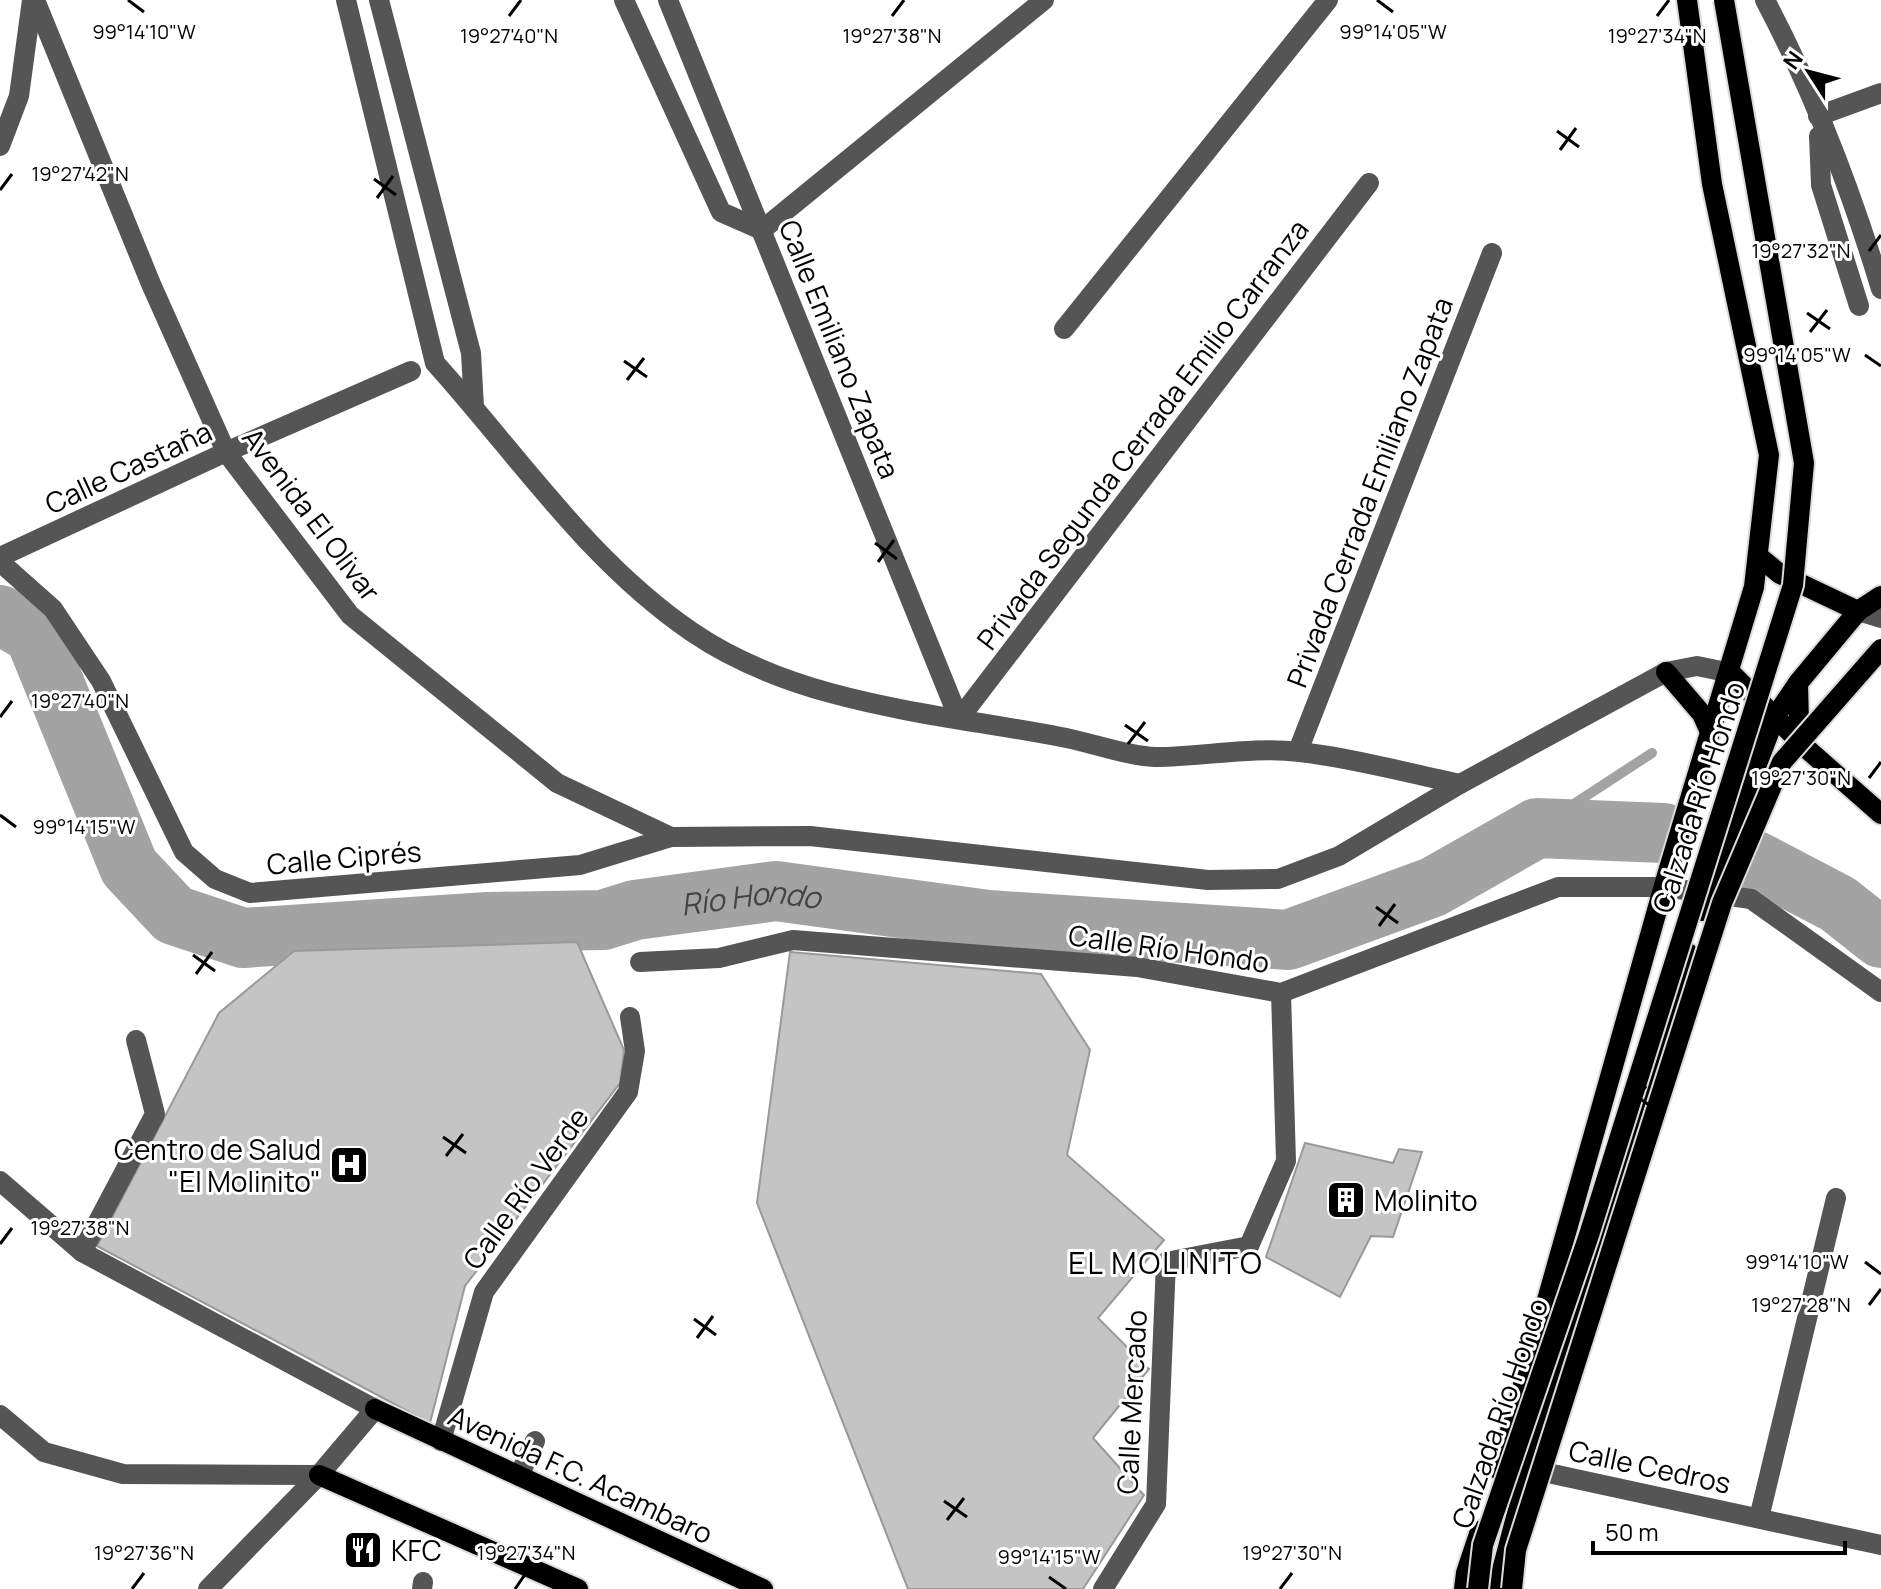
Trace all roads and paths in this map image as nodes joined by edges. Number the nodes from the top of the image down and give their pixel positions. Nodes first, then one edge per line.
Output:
1 (34, 0) edge
2 (346, 0) edge
3 (379, 0) edge
4 (624, 0) edge
5 (668, 0) edge
6 (1044, 0) edge
7 (1328, 0) edge
8 (1687, 0) edge
9 (1724, 0) edge
10 (1765, 0) edge
11 (1881, 93) edge
12 (1818, 116) junction
13 (0, 146) edge
14 (1369, 183) dead end
15 (762, 230) junction
16 (1492, 253) dead end
17 (1881, 289) edge
18 (1859, 306) dead end
19 (1064, 329) dead end
20 (411, 371) dead end
21 (474, 407) junction
22 (226, 452) junction
23 (1758, 556) junction
24 (0, 559) edge
25 (1881, 596) edge
26 (1858, 611) junction
27 (1881, 618) edge
28 (1881, 649) edge
29 (1666, 672) junction
30 (1731, 673) junction
31 (1798, 683) junction
32 (1775, 717) junction
33 (959, 719) junction
34 (1710, 732) junction
35 (1806, 748) junction
36 (1298, 751) junction
37 (1460, 784) junction
38 (1881, 814) edge
39 (671, 837) junction
40 (1664, 887) junction
41 (1706, 894) junction
42 (640, 962) dead end
43 (1881, 992) edge
44 (1281, 993) junction
45 (630, 1017) dead end
46 (136, 1040) dead end
47 (0, 1181) edge
48 (1836, 1198) dead end
49 (82, 1252) junction
50 (375, 1409) junction
51 (0, 1415) edge
52 (441, 1441) junction
53 (535, 1441) dead end
54 (1501, 1464) junction
55 (1529, 1468) junction
56 (319, 1475) junction
57 (519, 1476) junction
58 (1759, 1518) junction
59 (1881, 1545) edge
60 (565, 1586) edge
61 (208, 1589) edge
62 (763, 1589) edge
63 (1103, 1589) edge
64 (1464, 1589) edge
65 (1478, 1589) edge
66 (1497, 1589) edge
67 (1512, 1589) edge

1 - 13 street
1 - 22 street, Avenida El Olivar
2 - 21 street
3 - 21 street
4 - 15 street
5 - 15 street, Calle Emiliano Zapata
6 - 15 street
7 - 19 street
8 - 23 main road, Calzada Río Hondo
9 - 65 main road, Calzada Río Hondo, bridge
10 - 12 street
11 - 12 street
12 - 17 street
12 - 18 street
14 - 33 street, Privada Segunda Cerrada Emilio Carranza
15 - 33 street, Calle Emiliano Zapata
16 - 36 street, Privada Cerrada Emiliano Zapata
20 - 22 street, Calle Castaña
21 - 33 street
22 - 24 street, Calle Castaña
22 - 39 street, Avenida El Olivar
23 - 26 main road
23 - 30 main road, Calzada Río Hondo
24 - 39 street, Calle Ciprés
25 - 26 main road, Calzada Río Hondo
26 - 27 street
26 - 31 main road, Calzada Río Hondo
28 - 67 main road, bridge
29 - 30 street
29 - 34 main road
29 - 37 street
30 - 32 main road
30 - 34 main road, Calzada Río Hondo
31 - 32 main road, Calzada Río Hondo
31 - 35 main road
32 - 35 main road
32 - 41 main road, Calzada Río Hondo
33 - 36 street
34 - 40 main road, Calzada Río Hondo
35 - 38 main road
36 - 37 street
37 - 39 street
40 - 41 street, Calle Río Hondo
40 - 44 street, Calle Río Hondo
40 - 54 main road, Calzada Río Hondo
41 - 43 street, Calle Río Hondo
41 - 55 main road, Calzada Río Hondo
42 - 44 street, Calle Río Hondo
44 - 63 street, Calle Mercado
45 - 52 street, Calle Río Verde
46 - 49 street
47 - 49 street
48 - 58 street
49 - 50 street
50 - 52 main road, Avenida F.C. Acambaro
50 - 56 street
51 - 56 street
52 - 57 main road, Avenida F.C. Acambaro
53 - 57 street
54 - 55 street, Calle Cedros
54 - 64 main road, Calzada Río Hondo
55 - 58 street, Calle Cedros
55 - 66 main road, Calzada Río Hondo
56 - 60 main road
56 - 61 street
57 - 62 main road, Avenida F.C. Acambaro
58 - 59 street, Calle Cedros

